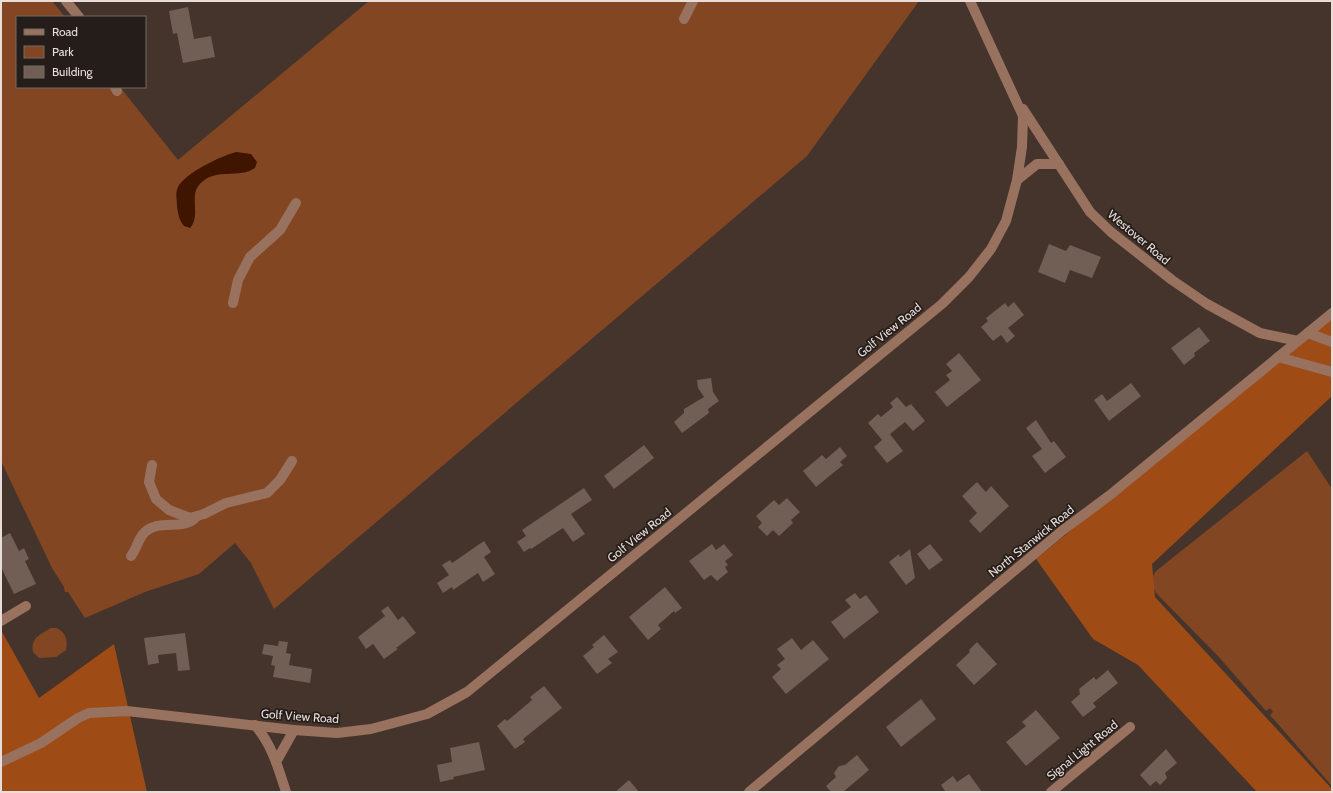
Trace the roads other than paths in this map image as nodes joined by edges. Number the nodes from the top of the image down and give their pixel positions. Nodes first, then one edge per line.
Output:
1 (66, 1) edge
2 (693, 1) edge
3 (970, 1) edge
4 (78, 16) edge
5 (684, 18) dead end
6 (1014, 93) junction
7 (1059, 164) junction
8 (1017, 180) junction
9 (296, 203) dead end
10 (232, 303) dead end
11 (1332, 313) edge
12 (1308, 333) junction
13 (1298, 341) junction
14 (1332, 342) edge
15 (1278, 358) junction
16 (1332, 372) edge
17 (292, 462) dead end
18 (152, 465) dead end
19 (196, 517) junction
20 (131, 556) dead end
21 (26, 606) dead end
22 (1, 621) edge
23 (255, 725) junction
24 (1130, 727) dead end
25 (294, 730) junction
26 (1, 762) edge
27 (276, 762) junction
28 (286, 792) edge
29 (749, 792) edge
30 (1051, 792) edge

1 - 4 street
2 - 5 street
3 - 6 street, Golf View Road
6 - 7 street, Westover Road
6 - 8 street, Golf View Road
7 - 8 street
7 - 13 street, Westover Road
8 - 25 street, Golf View Road
9 - 10 street
11 - 12 street, North Stanwick Road
12 - 13 street, North Stanwick Road
12 - 14 street
13 - 15 street, North Stanwick Road
15 - 16 street
15 - 29 street, North Stanwick Road
17 - 19 street
18 - 19 street
19 - 20 street
21 - 22 street
23 - 25 street, Golf View Road
23 - 26 street, Golf View Road
23 - 27 street
24 - 30 street, Signal Light Road
25 - 27 street
27 - 28 street

